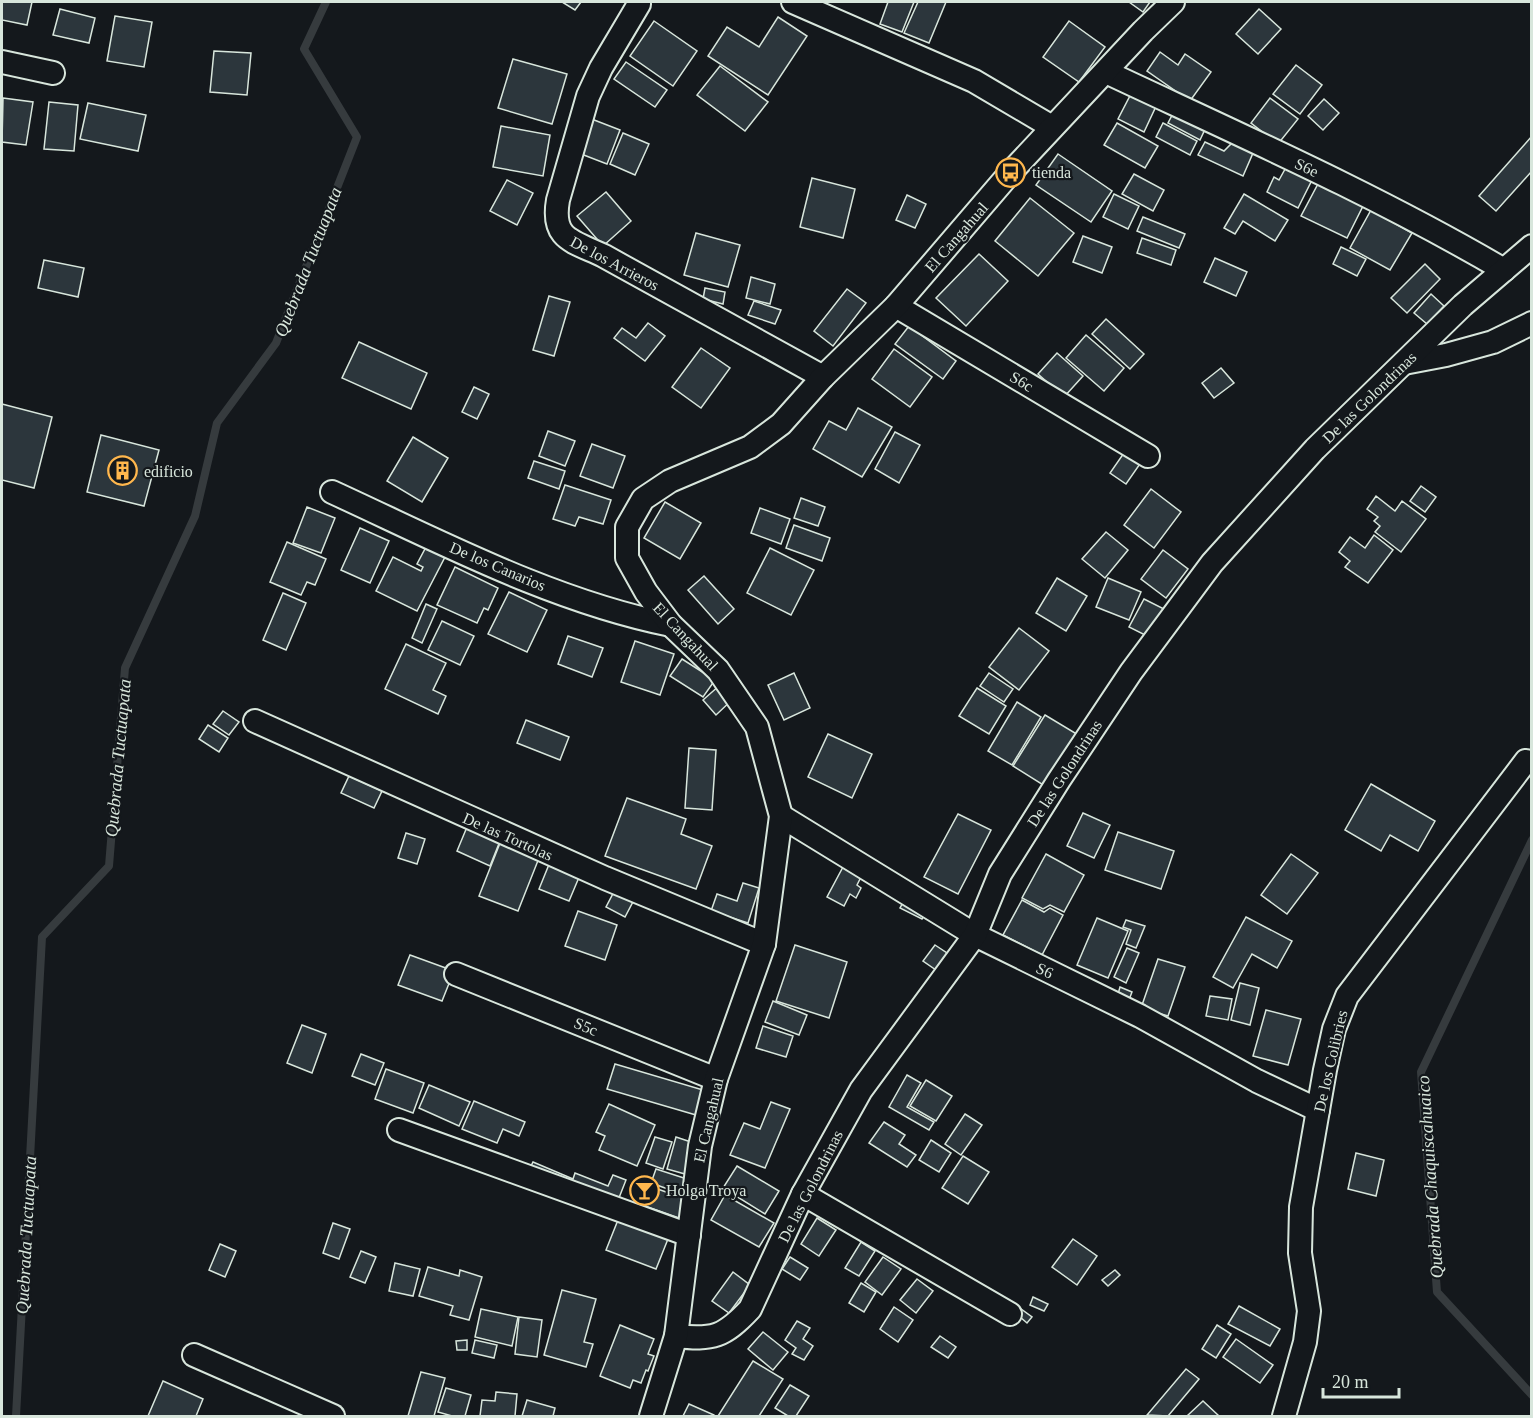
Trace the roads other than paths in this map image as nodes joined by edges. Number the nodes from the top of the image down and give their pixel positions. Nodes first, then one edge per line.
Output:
1 (793, 2) edge
2 (1173, 2) edge
3 (639, 4) dead end
4 (2, 62) edge
5 (1106, 72) junction
6 (53, 74) dead end
7 (1052, 127) junction
8 (1532, 246) edge
9 (1504, 270) junction
10 (897, 306) junction
11 (1532, 322) edge
12 (1404, 363) junction
13 (823, 377) junction
14 (1148, 456) dead end
15 (332, 492) dead end
16 (671, 625) junction
17 (255, 721) dead end
18 (1526, 761) dead end
19 (781, 816) junction
20 (975, 935) junction
21 (764, 944) junction
22 (456, 974) dead end
23 (716, 1078) junction
24 (1318, 1110) junction
25 (399, 1130) dead end
26 (803, 1194) junction
27 (689, 1235) junction
28 (1010, 1314) dead end
29 (676, 1336) junction
30 (194, 1355) dead end
31 (333, 1416) edge
32 (651, 1416) edge
33 (1284, 1416) edge

1 - 7 street
2 - 5 street, El Cangahual
3 - 13 street, De los Arrieros
4 - 6 street
5 - 7 street, El Cangahual
5 - 9 street, S6e
7 - 10 street, El Cangahual
8 - 9 street, De las Golondrinas
9 - 12 street, De las Golondrinas
10 - 13 street, El Cangahual
10 - 14 street, S6c
11 - 12 street
12 - 20 street, De las Golondrinas
13 - 16 street, El Cangahual
15 - 16 street, De los Canarios
16 - 19 street, El Cangahual
17 - 21 street, De las Tortolas
18 - 24 street, De los Colibries
19 - 20 street, S6
19 - 21 street, El Cangahual
20 - 24 street, S6
20 - 26 street, De las Golondrinas
21 - 23 street, El Cangahual
22 - 23 street, S5c
23 - 27 street, El Cangahual
24 - 33 street, De los Colibries
25 - 27 street
26 - 28 street
26 - 29 street, De las Golondrinas
27 - 29 street, El Cangahual
29 - 32 street, El Cangahual
30 - 31 street

